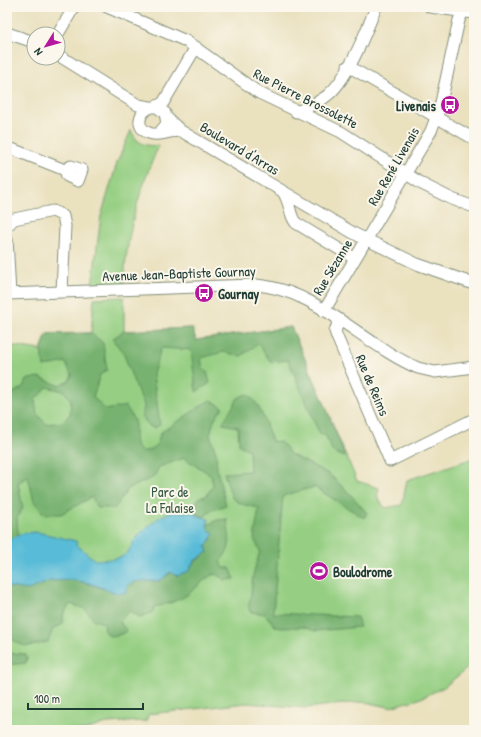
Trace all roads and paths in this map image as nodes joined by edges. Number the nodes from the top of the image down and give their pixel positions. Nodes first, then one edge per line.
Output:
1 (74, 7) edge
2 (107, 7) edge
3 (376, 7) edge
4 (430, 7) edge
5 (464, 9) edge
6 (474, 13) edge
7 (63, 26) edge
8 (8, 34) edge
9 (26, 40) edge
10 (196, 47) junction
11 (66, 60) edge
12 (348, 66) junction
13 (126, 96) junction
14 (160, 110) junction
15 (296, 112) junction
16 (436, 119) junction
17 (140, 123) junction
18 (181, 131) junction
19 (159, 133) junction
20 (474, 139) edge
21 (7, 147) edge
22 (65, 170) dead end
23 (406, 174) junction
24 (283, 192) junction
25 (304, 203) junction
26 (474, 207) edge
27 (292, 213) junction
28 (7, 226) edge
29 (7, 238) edge
30 (367, 239) junction
31 (354, 258) junction
32 (474, 284) edge
33 (62, 292) junction
34 (9, 294) edge
35 (324, 311) junction
36 (339, 321) junction
37 (474, 367) edge
38 (474, 419) edge

1 - 7 street
2 - 10 street, Rue Pierre Brossolette
3 - 12 street
4 - 5 street
5 - 6 street
5 - 16 street, Rue René Livenais
8 - 9 street
10 - 14 street
10 - 15 street, Rue Pierre Brossolette
11 - 13 street, Boulevard d'Arras
12 - 15 street
12 - 16 street
13 - 14 street, Boulevard d'Arras
13 - 17 street, Boulevard d'Arras
14 - 17 street
14 - 18 street, Boulevard d'Arras
14 - 19 street
15 - 23 street, Rue Pierre Brossolette
16 - 20 street
16 - 23 street, Rue René Livenais
17 - 19 street
18 - 19 street, Boulevard d'Arras
18 - 24 street, Boulevard d'Arras
21 - 22 street
23 - 26 street, Rue Pierre Brossolette
23 - 30 street, Rue René Livenais
24 - 25 street, Boulevard d'Arras
24 - 27 street
25 - 27 street
25 - 30 street, Boulevard d'Arras
27 - 31 street
28 - 33 street
29 - 34 street
30 - 31 street, Rue Sézanne
30 - 32 street, Boulevard d'Arras
31 - 35 street, Rue Sézanne
33 - 34 street, Avenue Jean-Baptiste Gournay
33 - 35 street, Avenue Jean-Baptiste Gournay
35 - 36 street, Avenue Jean-Baptiste Gournay
36 - 37 street, Avenue Jean-Baptiste Gournay
36 - 38 street, Rue de Reims

